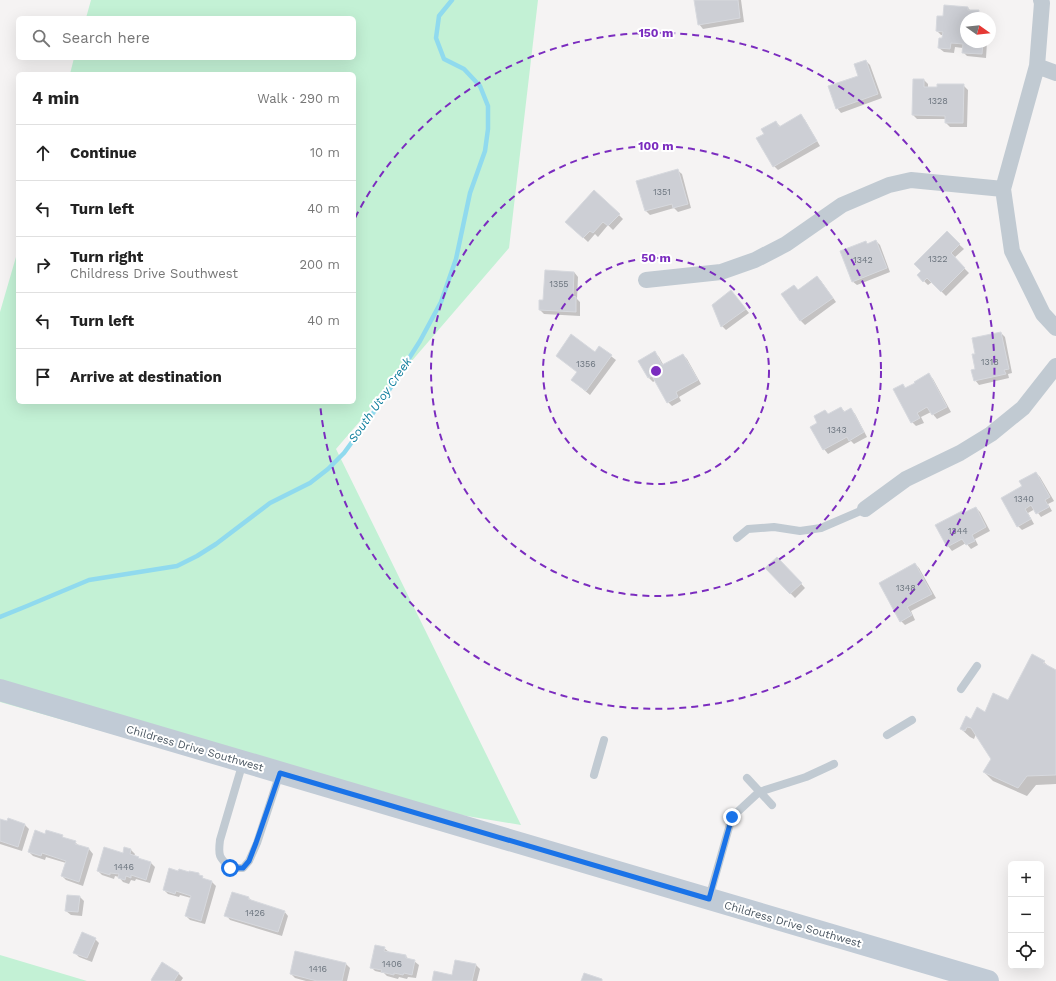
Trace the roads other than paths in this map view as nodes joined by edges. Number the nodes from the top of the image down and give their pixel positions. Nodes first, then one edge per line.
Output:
1 (1041, 0) edge
2 (1037, 66) junction
3 (1056, 73) edge
4 (1003, 189) junction
5 (646, 280) dead end
6 (1056, 328) edge
7 (1056, 366) edge
8 (865, 508) joint
9 (737, 538) dead end
10 (977, 666) dead end
11 (960, 689) dead end
12 (0, 690) edge
13 (912, 720) dead end
14 (887, 735) dead end
15 (604, 740) dead end
16 (243, 762) junction
17 (834, 764) dead end
18 (280, 773) junction
19 (594, 775) dead end
20 (747, 778) dead end
21 (759, 792) junction
22 (772, 805) dead end
23 (709, 899) junction
24 (988, 981) edge

1 - 2 street
2 - 3 street
2 - 4 street
4 - 5 street
4 - 6 street
7 - 8 street
8 - 9 lane
10 - 11 lane
12 - 16 street, Childress Drive Southwest
13 - 14 lane
15 - 19 lane
16 - 18 street, Childress Drive Southwest
16 - 18 lane
17 - 21 lane
18 - 23 street, Childress Drive Southwest
20 - 21 lane
21 - 22 lane
21 - 23 lane
23 - 24 street, Childress Drive Southwest

